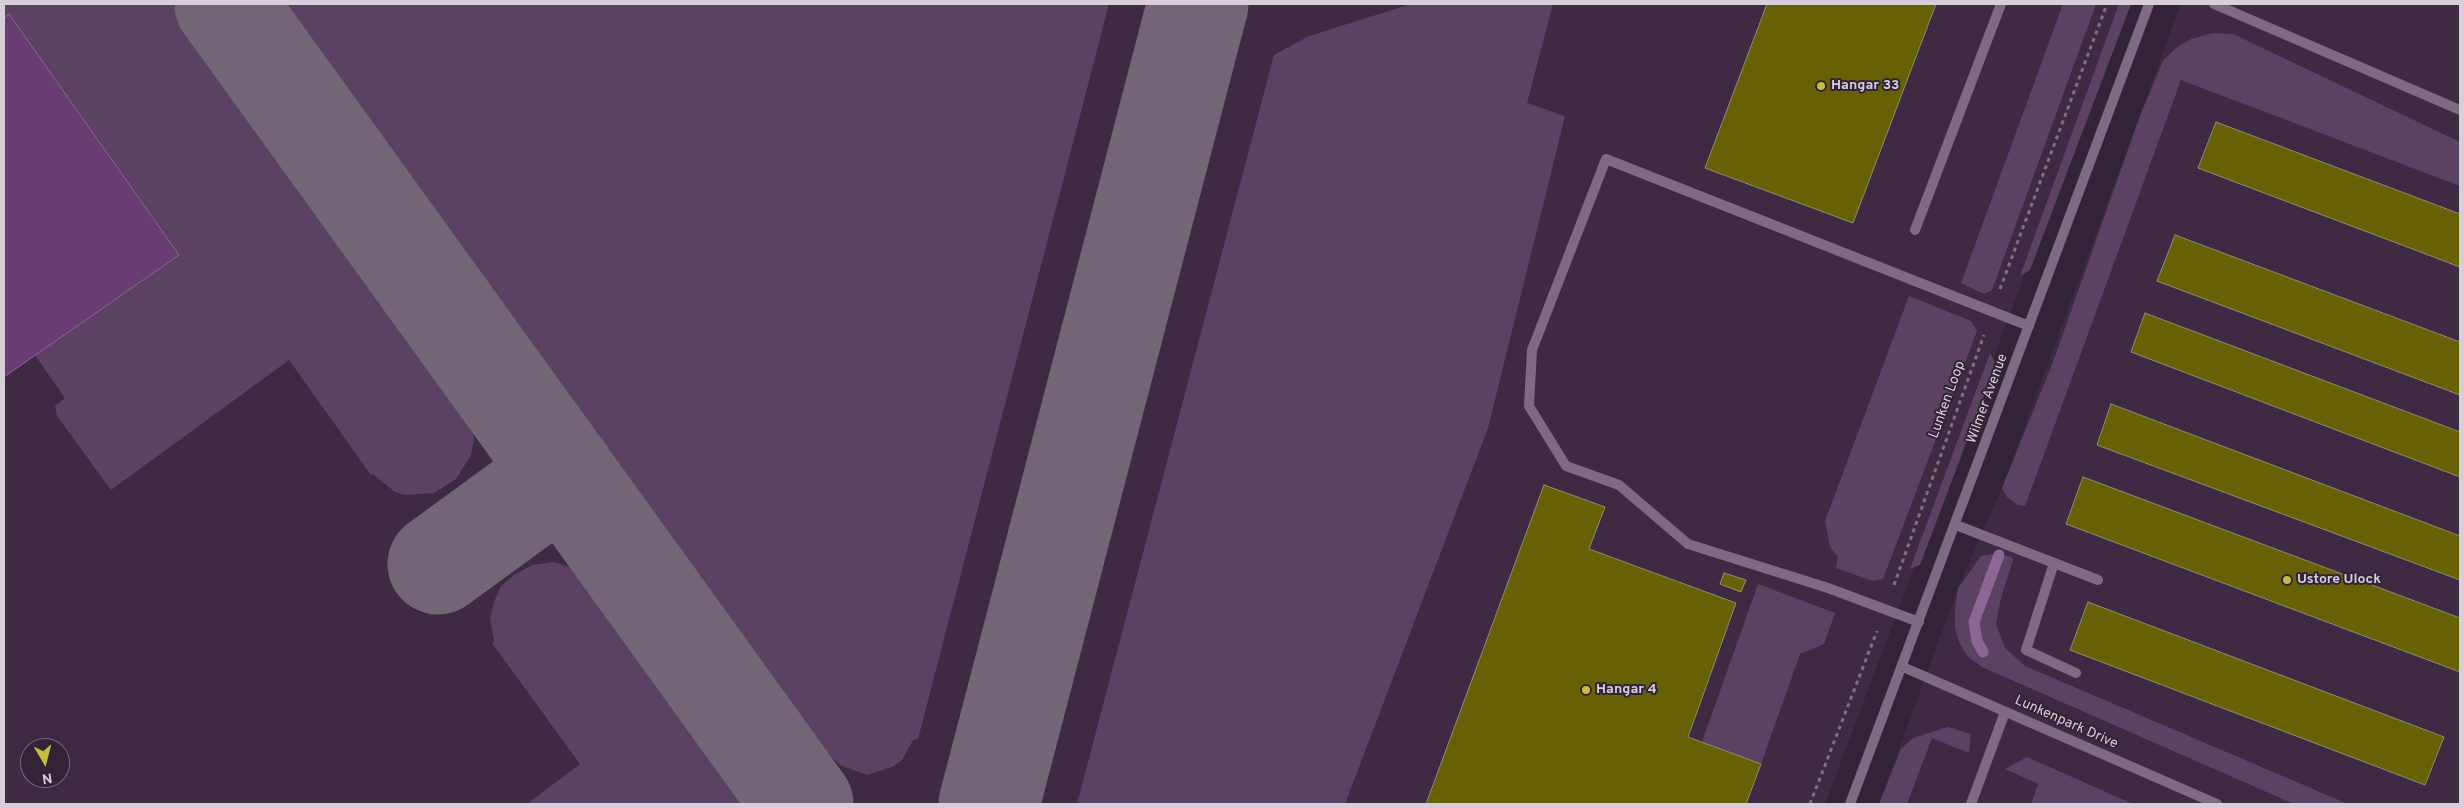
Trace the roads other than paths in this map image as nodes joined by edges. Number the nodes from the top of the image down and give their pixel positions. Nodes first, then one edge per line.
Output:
1 (2001, 4) edge
2 (2149, 4) edge
3 (2214, 4) edge
4 (2460, 110) edge
5 (1915, 230) dead end
6 (2029, 326) junction
7 (1956, 525) junction
8 (2054, 563) junction
9 (2098, 580) dead end
10 (1919, 622) junction
11 (1903, 667) junction
12 (2076, 674) dead end
13 (2005, 712) junction
14 (1850, 804) edge
15 (1971, 804) edge
16 (2217, 804) edge

1 - 5 street
2 - 6 street, Wilmer Avenue
3 - 4 street
6 - 7 street, Wilmer Avenue
6 - 10 street
7 - 8 street
7 - 10 street, Wilmer Avenue
8 - 9 street
8 - 12 street
10 - 11 street, Wilmer Avenue
11 - 13 street, Lunkenpark Drive
11 - 14 street, Wilmer Avenue
13 - 15 street
13 - 16 street, Lunkenpark Drive

